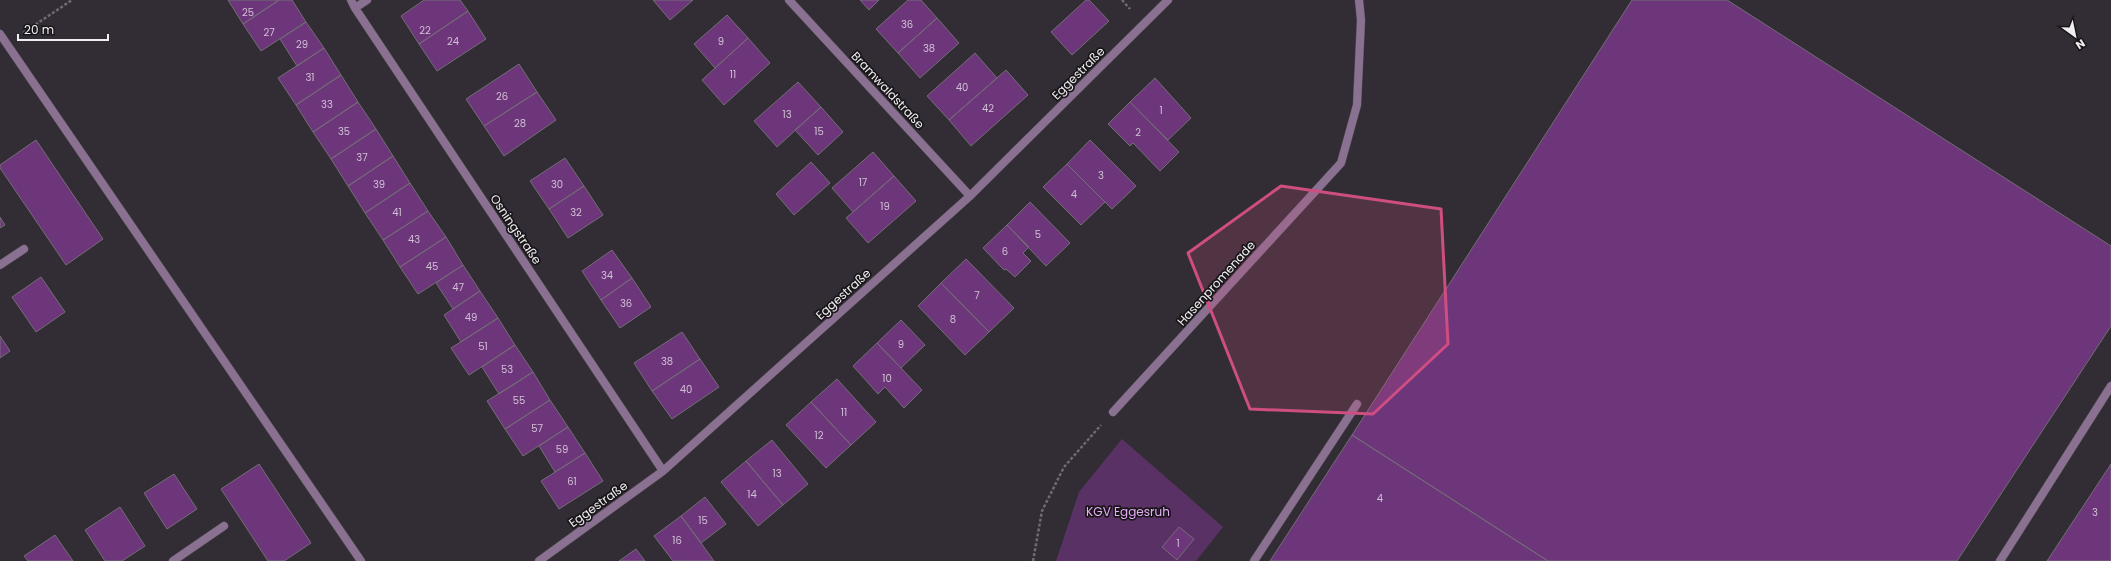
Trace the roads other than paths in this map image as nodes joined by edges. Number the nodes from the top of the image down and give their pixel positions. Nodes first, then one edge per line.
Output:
1 (351, 0) edge
2 (367, 0) edge
3 (789, 0) edge
4 (1168, 0) edge
5 (1359, 0) edge
6 (355, 8) junction
7 (0, 34) edge
8 (970, 196) junction
9 (24, 249) dead end
10 (0, 265) edge
11 (2111, 386) edge
12 (1357, 404) dead end
13 (1113, 412) road end
14 (663, 471) junction
15 (224, 526) dead end
16 (173, 561) edge
17 (361, 561) edge
18 (539, 561) edge
19 (1254, 561) edge
20 (2000, 561) edge

1 - 6 street, Osningstraße
2 - 6 street
3 - 8 street, Bramwaldstraße
4 - 8 street, Eggestraße
5 - 13 street, Hasenpromenade
6 - 14 street, Osningstraße
7 - 17 street
8 - 14 street, Eggestraße
9 - 10 street
11 - 20 street
12 - 19 street
14 - 18 street, Eggestraße
15 - 16 street

